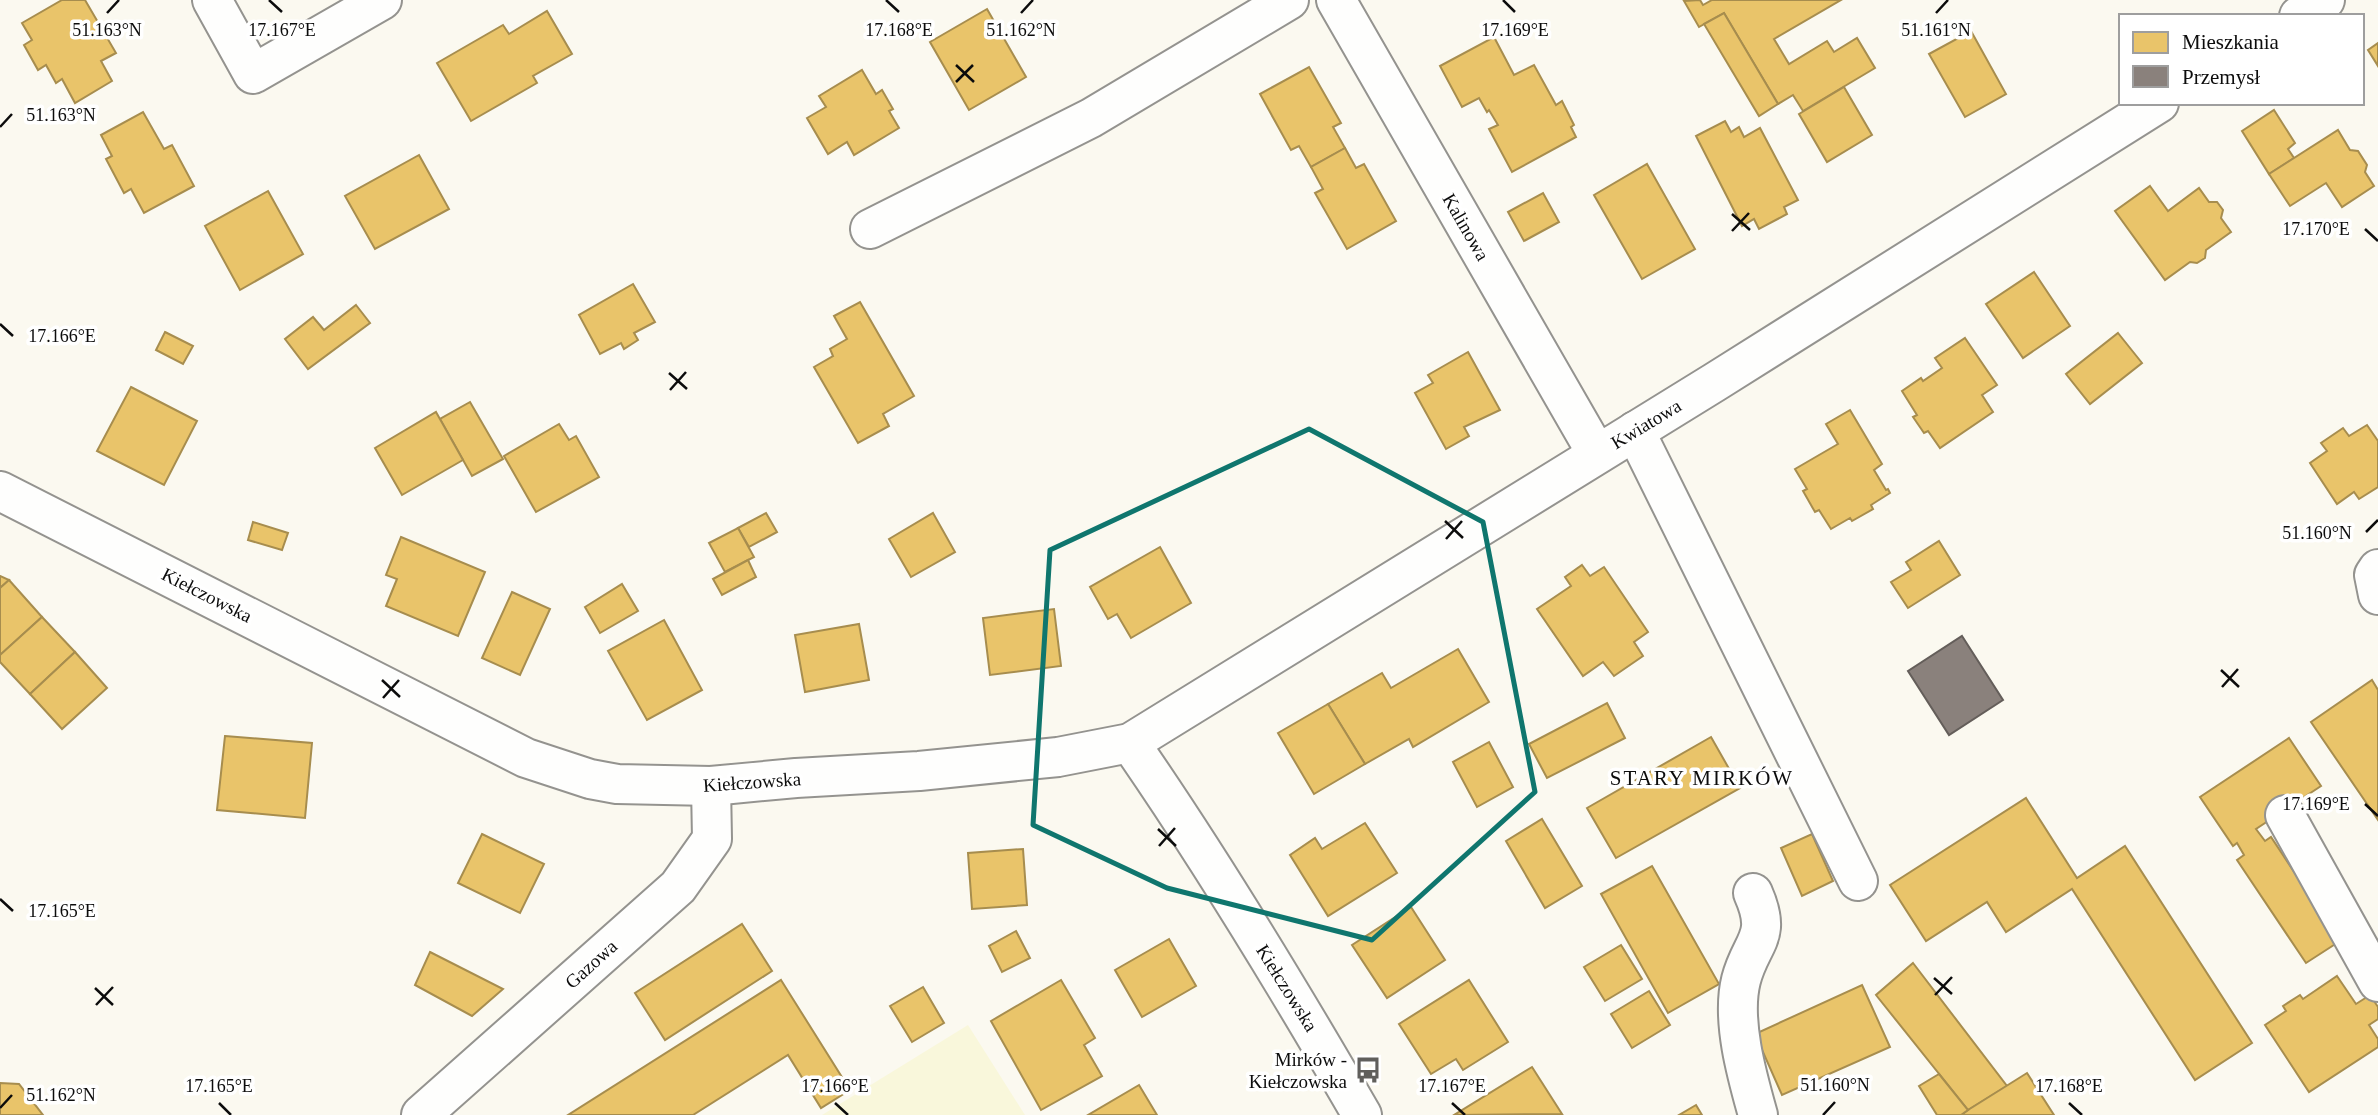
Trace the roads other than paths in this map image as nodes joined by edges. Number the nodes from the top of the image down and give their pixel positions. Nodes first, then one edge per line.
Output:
1 (212, 0) edge
2 (382, 0) edge
3 (1289, 0) edge
4 (1336, 0) edge
5 (2325, 0) edge
6 (2302, 14) edge
7 (2157, 105) edge
8 (870, 229) dead end
9 (1635, 431) junction
10 (1597, 454) junction
11 (0, 491) edge
12 (2378, 569) edge
13 (2378, 595) edge
14 (1130, 743) junction
15 (711, 786) junction
16 (2285, 815) dead end
17 (1858, 881) dead end
18 (1753, 893) dead end
19 (2378, 982) edge
20 (421, 1115) edge
21 (1362, 1115) edge
22 (1758, 1115) edge

1 - 2 street
3 - 8 street
4 - 10 street, Kalinowa
5 - 6 street
7 - 9 street, Kwiatowa
9 - 10 street, Kwiatowa
9 - 17 street
10 - 14 street, Kwiatowa
11 - 15 street, Kiełczowska
12 - 13 street
14 - 15 street, Kiełczowska
14 - 21 street, Kiełczowska
15 - 20 street, Gazowa
16 - 19 street
18 - 22 street

